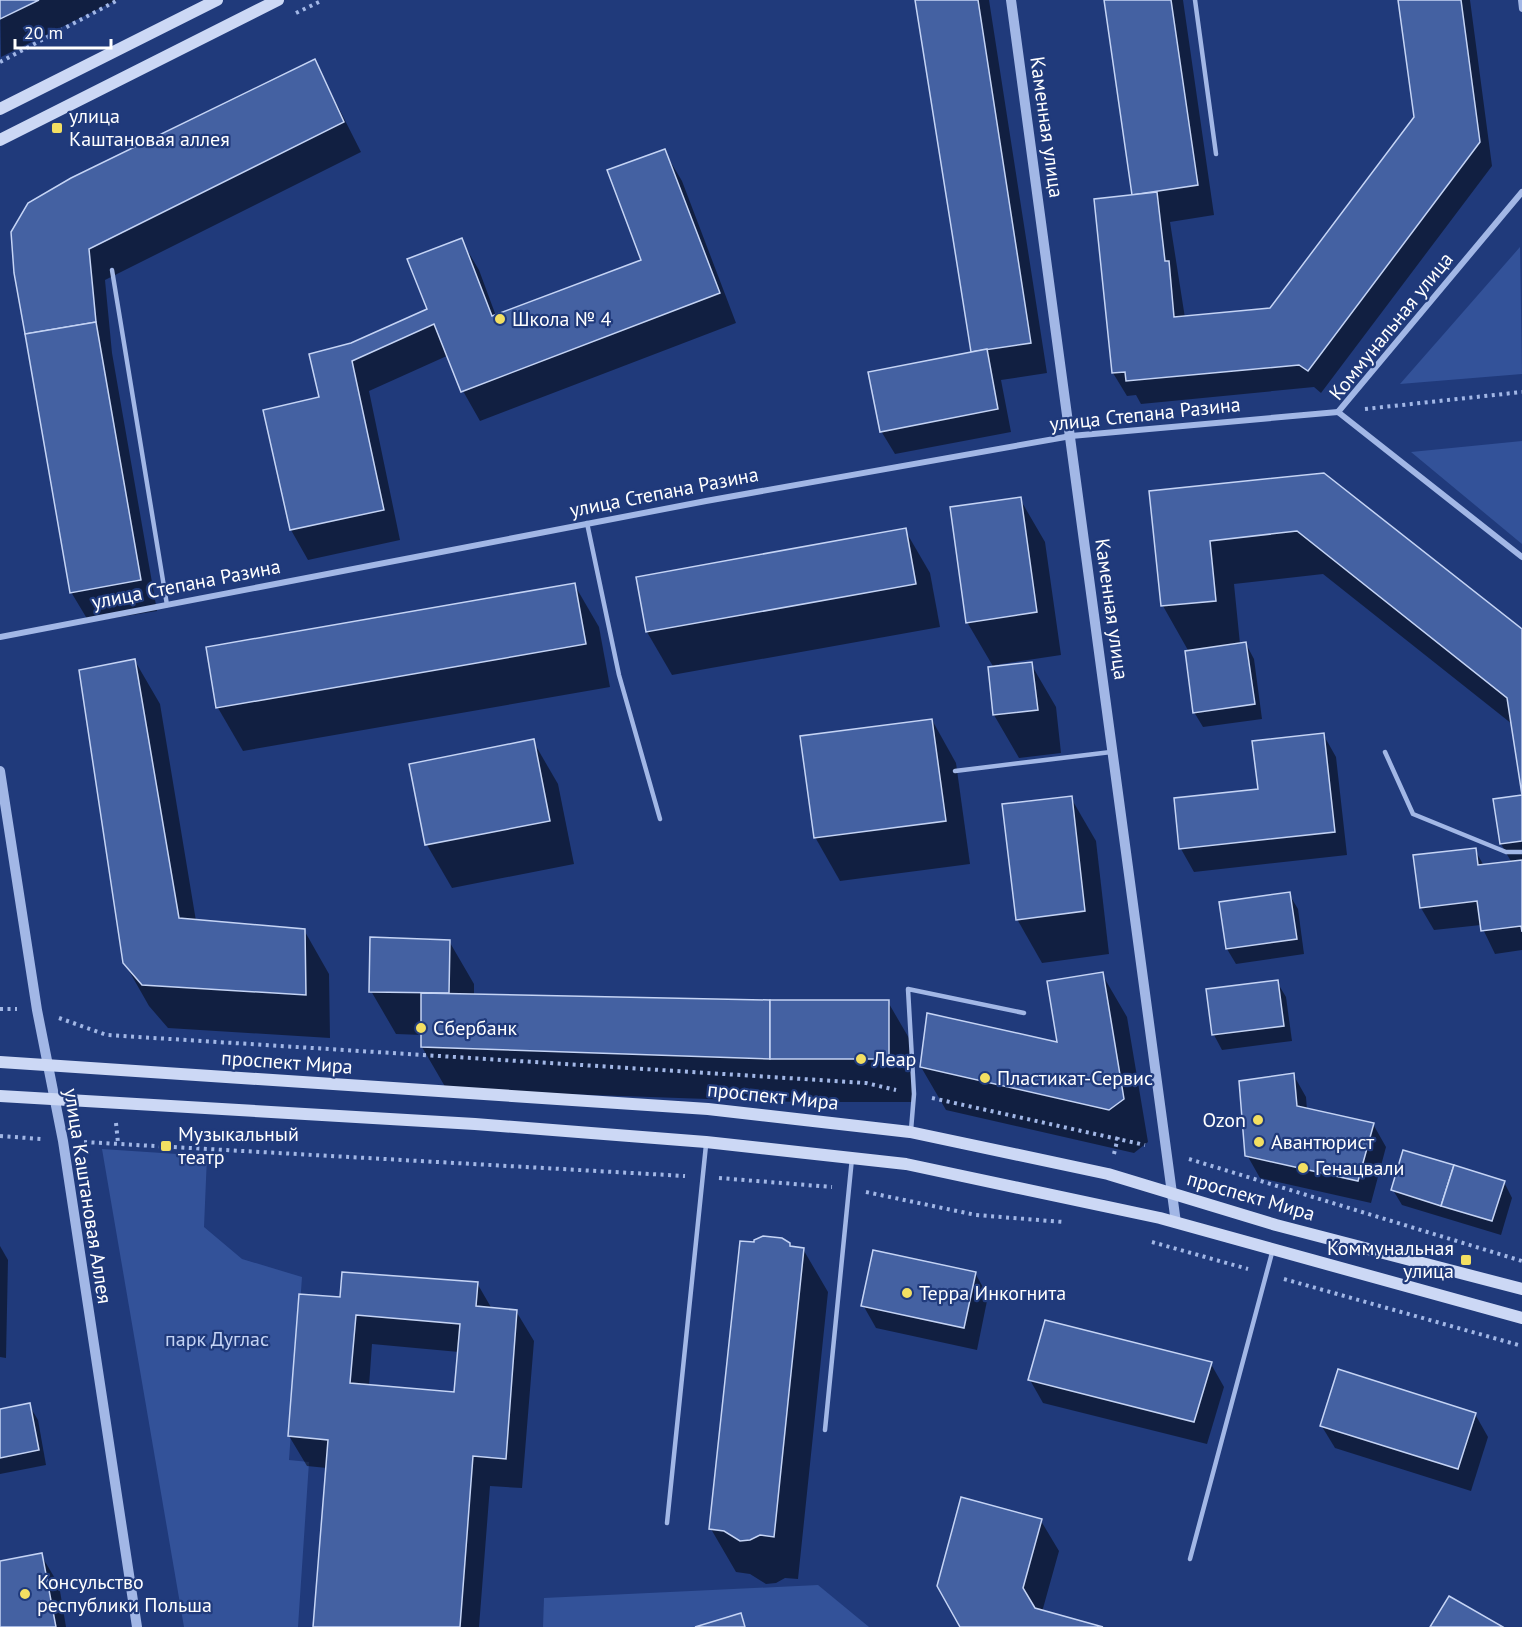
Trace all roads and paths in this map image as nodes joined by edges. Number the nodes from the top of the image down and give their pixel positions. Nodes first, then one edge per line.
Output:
1 (118, 0) edge
2 (217, 0) edge
3 (278, 0) edge
4 (1011, 0) edge
5 (1195, 0) edge
6 (1521, 0) edge
7 (1522, 9) edge
8 (0, 62) edge
9 (0, 109) edge
10 (0, 140) edge
11 (1216, 154) dead end
12 (1522, 192) edge
13 (112, 270) dead end
14 (1522, 392) edge
15 (1338, 412) junction
16 (1071, 436) junction
17 (587, 523) junction
18 (1522, 557) edge
19 (167, 605) junction
20 (0, 637) edge
21 (1114, 752) junction
22 (1385, 752) dead end
23 (0, 771) edge
24 (955, 771) dead end
25 (2, 792) edge
26 (660, 819) dead end
27 (1522, 852) edge
28 (1024, 1013) dead end
29 (0, 1062) edge
30 (47, 1065) junction
31 (0, 1096) edge
32 (56, 1100) junction
33 (910, 1132) junction
34 (0, 1136) edge
35 (63, 1141) junction
36 (706, 1142) junction
37 (852, 1158) junction
38 (702, 1177) junction
39 (850, 1189) junction
40 (1172, 1193) junction
41 (1069, 1223) dead end
42 (1176, 1223) junction
43 (1147, 1240) dead end
44 (1273, 1250) junction
45 (1267, 1274) junction
46 (1522, 1289) edge
47 (1522, 1318) edge
48 (1522, 1346) edge
49 (825, 1430) dead end
50 (667, 1523) dead end
51 (1190, 1559) dead end
52 (137, 1627) edge

1 - 8 path
2 - 9 main road
3 - 10 main road
4 - 16 street, Каменная улица
5 - 11 lane
6 - 7 street
12 - 15 street, Коммунальная улица
13 - 19 lane
14 - 15 path
15 - 16 street, улица Степана Разина
15 - 18 street, Коммунальная улица
16 - 17 street, улица Степана Разина
16 - 21 street, Каменная улица
17 - 19 street, улица Степана Разина
17 - 26 lane
19 - 20 street, улица Степана Разина
21 - 24 lane
21 - 40 street, Каменная улица
22 - 27 lane
23 - 25 street, улица Каштановая Аллея
25 - 30 street, улица Каштановая Аллея
28 - 33 lane
29 - 30 main road, проспект Мира
30 - 32 street, улица Каштановая Аллея
30 - 33 main road, проспект Мира
31 - 32 main road
32 - 35 street, улица Каштановая Аллея
32 - 36 main road
33 - 40 main road, проспект Мира
34 - 35 path
35 - 38 path
35 - 52 street, улица Каштановая Аллея
36 - 37 main road
36 - 38 lane
37 - 39 lane
37 - 42 main road
38 - 39 path
38 - 50 lane
39 - 41 path
39 - 49 lane
40 - 42 street, Каменная улица
40 - 46 main road, проспект Мира
42 - 44 main road
43 - 45 path
44 - 45 lane
44 - 47 main road
45 - 48 path
45 - 51 lane

